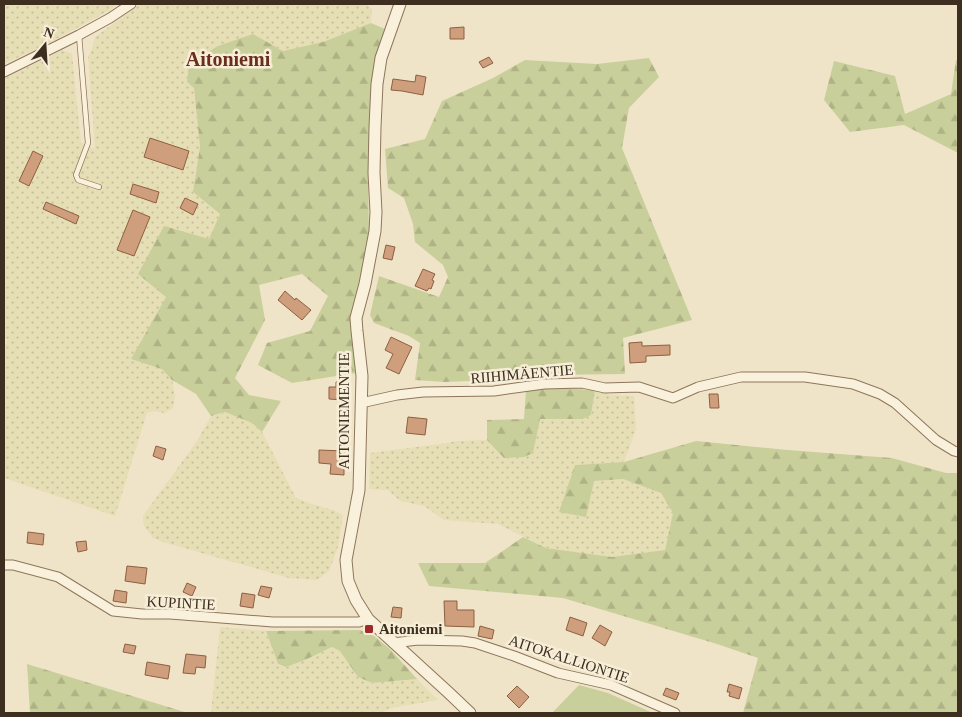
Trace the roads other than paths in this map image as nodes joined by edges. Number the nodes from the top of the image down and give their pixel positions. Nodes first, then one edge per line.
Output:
1 (131, 4) edge
2 (400, 4) edge
3 (79, 35) junction
4 (4, 72) edge
5 (99, 186) dead end
6 (361, 403) junction
7 (958, 452) edge
8 (4, 564) edge
9 (368, 619) junction
10 (393, 643) junction
11 (470, 713) edge
12 (674, 713) edge

1 - 3 street
2 - 6 street, AITONIEMENTIE
3 - 4 street
3 - 5 lane
6 - 7 street, RIIHIMÄENTIE
6 - 9 street, AITONIEMENTIE
8 - 9 street, KUPINTIE
9 - 10 street, AITONIEMENTIE
10 - 11 street, AITONIEMENTIE
10 - 12 street, AITOKALLIONTIE

